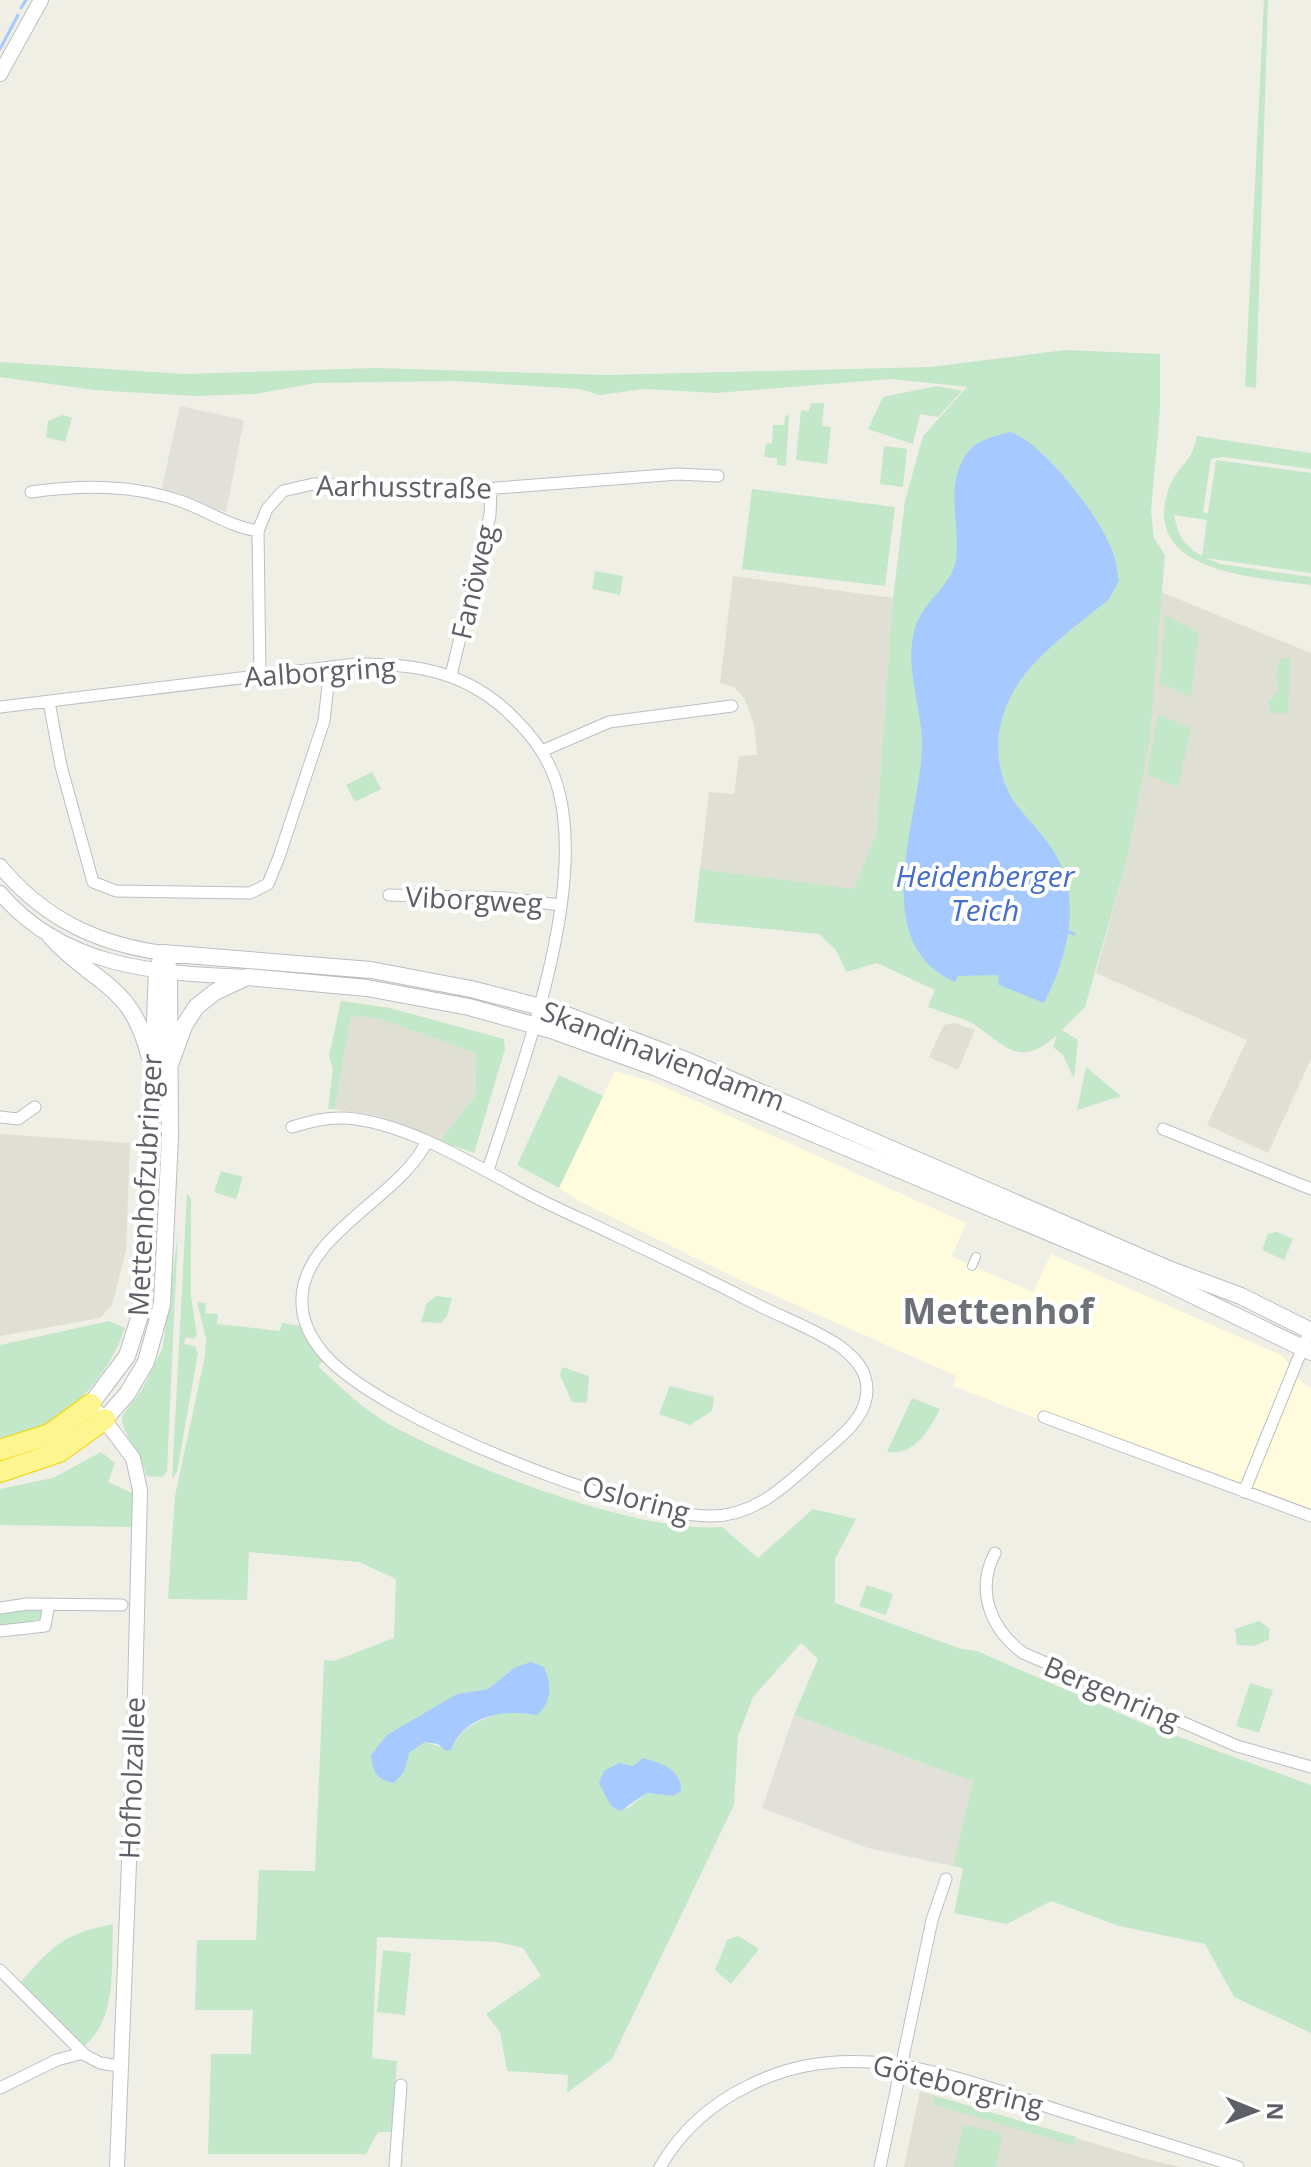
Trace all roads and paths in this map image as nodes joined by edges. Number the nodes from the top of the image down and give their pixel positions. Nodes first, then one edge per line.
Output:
1 (41, 0) edge
2 (0, 74) edge
3 (718, 476) dead end
4 (491, 489) junction
5 (31, 492) dead end
6 (258, 531) junction
7 (330, 667) junction
8 (260, 675) junction
9 (451, 675) junction
10 (49, 702) junction
11 (732, 706) dead end
12 (0, 707) edge
13 (542, 751) junction
14 (0, 866) edge
15 (6, 892) edge
16 (389, 895) dead end
17 (560, 905) junction
18 (51, 937) junction
19 (164, 954) junction
20 (163, 972) junction
21 (247, 977) junction
22 (538, 1006) junction
23 (534, 1025) junction
24 (160, 1073) junction
25 (35, 1107) dead end
26 (0, 1117) edge
27 (292, 1127) dead end
28 (1163, 1129) dead end
29 (426, 1143) junction
30 (488, 1170) junction
31 (1311, 1189) edge
32 (1310, 1329) edge
33 (1307, 1350) edge
34 (91, 1404) junction
35 (1044, 1417) dead end
36 (105, 1419) junction
37 (0, 1450) edge
38 (0, 1472) edge
39 (1244, 1492) junction
40 (1311, 1516) edge
41 (995, 1553) dead end
42 (49, 1604) junction
43 (122, 1605) dead end
44 (0, 1608) edge
45 (0, 1631) edge
46 (1311, 1767) edge
47 (946, 1879) dead end
48 (0, 1970) edge
49 (83, 2053) junction
50 (119, 2066) junction
51 (902, 2066) junction
52 (401, 2085) dead end
53 (0, 2088) edge
54 (117, 2167) edge
55 (395, 2167) edge
56 (660, 2167) edge
57 (880, 2167) edge
58 (1238, 2167) edge

1 - 2 street
3 - 4 street, Aarhusstraße
4 - 6 street, Aarhusstraße
4 - 9 street, Fanöweg
5 - 6 street
6 - 8 street
7 - 8 street, Aalborgring
7 - 9 street, Aalborgring
7 - 10 street
8 - 10 street, Aalborgring
9 - 13 street, Aalborgring
10 - 12 street, Aalborgring
11 - 13 street
13 - 17 street, Aalborgring
14 - 15 street, Skandinaviendamm
15 - 18 street, Skandinaviendamm
15 - 19 street, Skandinaviendamm
16 - 17 street, Viborgweg
17 - 22 street, Aalborgring
18 - 20 street, Skandinaviendamm
18 - 24 main road
19 - 20 main road, Mettenhofzubringer
19 - 22 main road, Skandinaviendamm
20 - 21 street, Skandinaviendamm
20 - 24 main road, Mettenhofzubringer
21 - 23 main road, Skandinaviendamm
21 - 24 main road
22 - 23 street, Aalborgring
22 - 32 main road, Skandinaviendamm
23 - 30 street, Aalborgring
23 - 33 main road, Skandinaviendamm
24 - 34 main road, Mettenhofzubringer
24 - 36 main road, Mettenhofzubringer
25 - 26 street
27 - 29 street, Osloring
28 - 31 street
29 - 30 street, Osloring
29 - 30 street, Osloring
32 - 33 street
33 - 39 street
34 - 36 street, Hofholzallee
34 - 37 highway
35 - 39 street
36 - 38 highway
36 - 50 street, Hofholzallee
39 - 40 street
41 - 46 street, Bergenring
42 - 43 street
42 - 44 street
42 - 45 street
47 - 51 street
48 - 49 street
49 - 50 street
49 - 53 street
50 - 54 street, Hofholzallee
51 - 56 street, Göteborgring
51 - 57 street
51 - 58 street, Göteborgring
52 - 55 street

